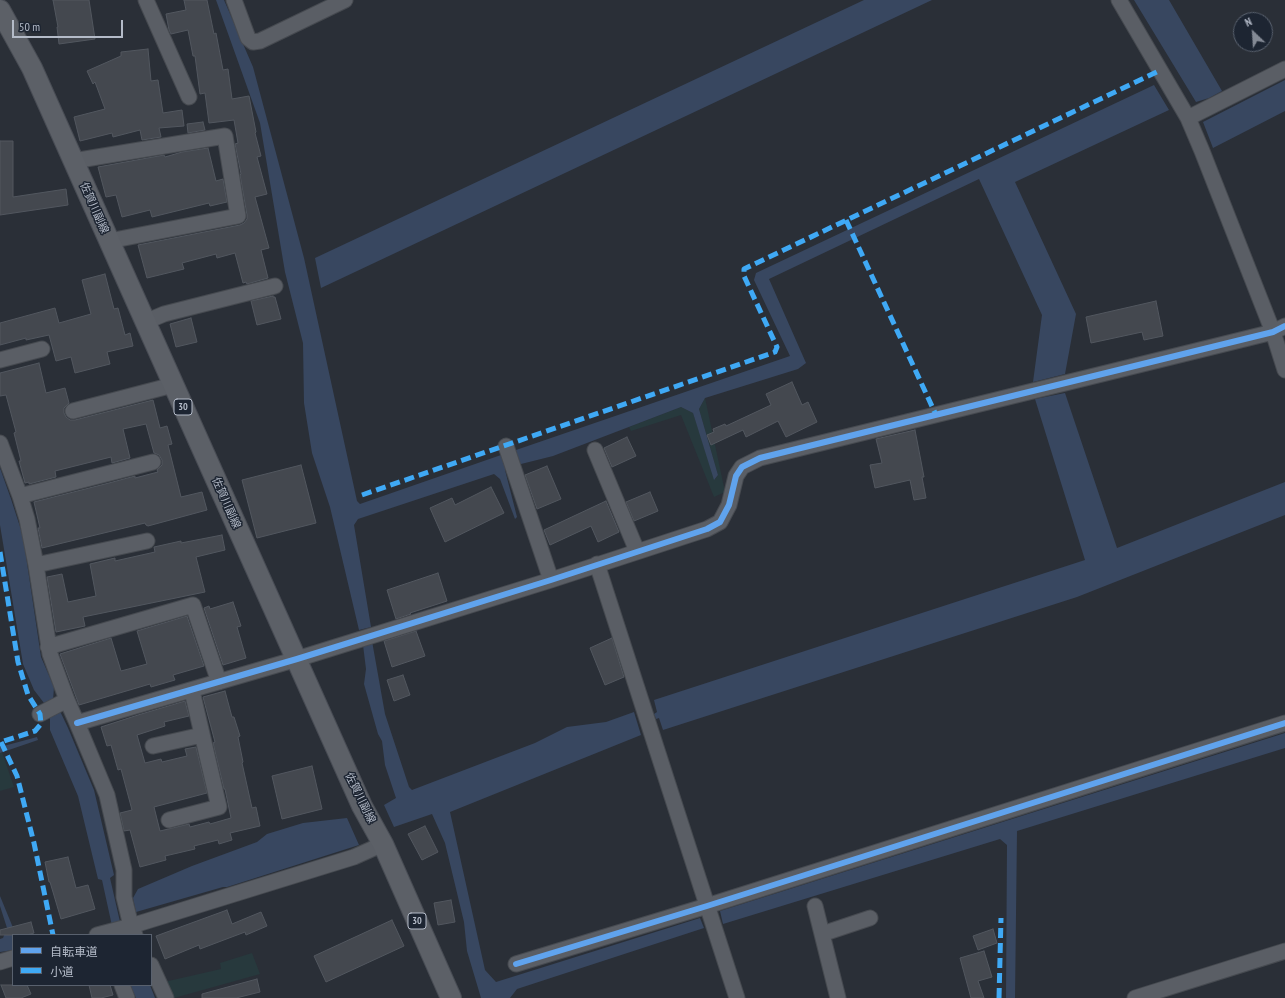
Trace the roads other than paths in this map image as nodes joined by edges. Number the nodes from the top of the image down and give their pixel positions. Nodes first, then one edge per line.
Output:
1 (146, 0) edge
2 (234, 0) edge
3 (345, 0) edge
4 (1119, 0) edge
5 (0, 10) edge
6 (1285, 69) edge
7 (189, 97) dead end
8 (1188, 118) junction
9 (73, 160) junction
10 (109, 242) junction
11 (275, 286) dead end
12 (145, 322) junction
13 (1279, 329) edge
14 (42, 349) dead end
15 (0, 360) edge
16 (1285, 370) edge
17 (173, 385) junction
18 (73, 411) dead end
19 (0, 443) edge
20 (507, 450) dead end
21 (595, 450) dead end
22 (153, 462) dead end
23 (20, 496) junction
24 (147, 541) dead end
25 (637, 551) junction
26 (597, 564) junction
27 (36, 565) junction
28 (550, 580) junction
29 (48, 647) junction
30 (297, 659) junction
31 (219, 682) junction
32 (192, 690) junction
33 (63, 702) junction
34 (40, 714) dead end
35 (77, 723) junction
36 (1285, 723) edge
37 (202, 735) junction
38 (153, 746) dead end
39 (169, 820) dead end
40 (383, 844) junction
41 (707, 906) junction
42 (816, 906) dead end
43 (870, 918) dead end
44 (131, 929) edge
45 (105, 933) edge
46 (822, 934) junction
47 (1285, 951) edge
48 (12, 958) edge
49 (0, 962) edge
50 (516, 964) dead end
51 (152, 967) edge
52 (122, 986) edge
53 (127, 998) edge
54 (166, 998) edge
55 (451, 998) edge
56 (737, 998) edge
57 (838, 998) edge
58 (1135, 998) edge

1 - 7 street
2 - 3 street
4 - 8 street
5 - 9 main road, 佐賀川副線 / 30
6 - 8 street
8 - 13 street
9 - 10 main road, 佐賀川副線 / 30
9 - 10 street
10 - 12 main road, 佐賀川副線 / 30
11 - 12 street
12 - 17 main road, 佐賀川副線 / 30
13 - 16 street
13 - 25 street
14 - 15 street
17 - 18 street
17 - 30 main road, 佐賀川副線 / 30
19 - 23 street
20 - 28 street
21 - 25 street
22 - 23 street
23 - 27 street
24 - 27 street
25 - 26 street
26 - 28 street
26 - 41 street
27 - 29 street
28 - 30 street
29 - 31 street
29 - 33 street
30 - 31 street
30 - 40 main road, 佐賀川副線 / 30
31 - 32 street
32 - 35 street
32 - 37 street
33 - 34 street
33 - 35 street
35 - 44 street
36 - 41 street
37 - 38 street
37 - 39 street
40 - 44 street
40 - 55 main road, 佐賀川副線 / 30
41 - 50 street
41 - 56 street
42 - 46 street
43 - 46 street
44 - 45 street
46 - 57 street
47 - 58 street
48 - 49 street
51 - 54 street
52 - 53 street

